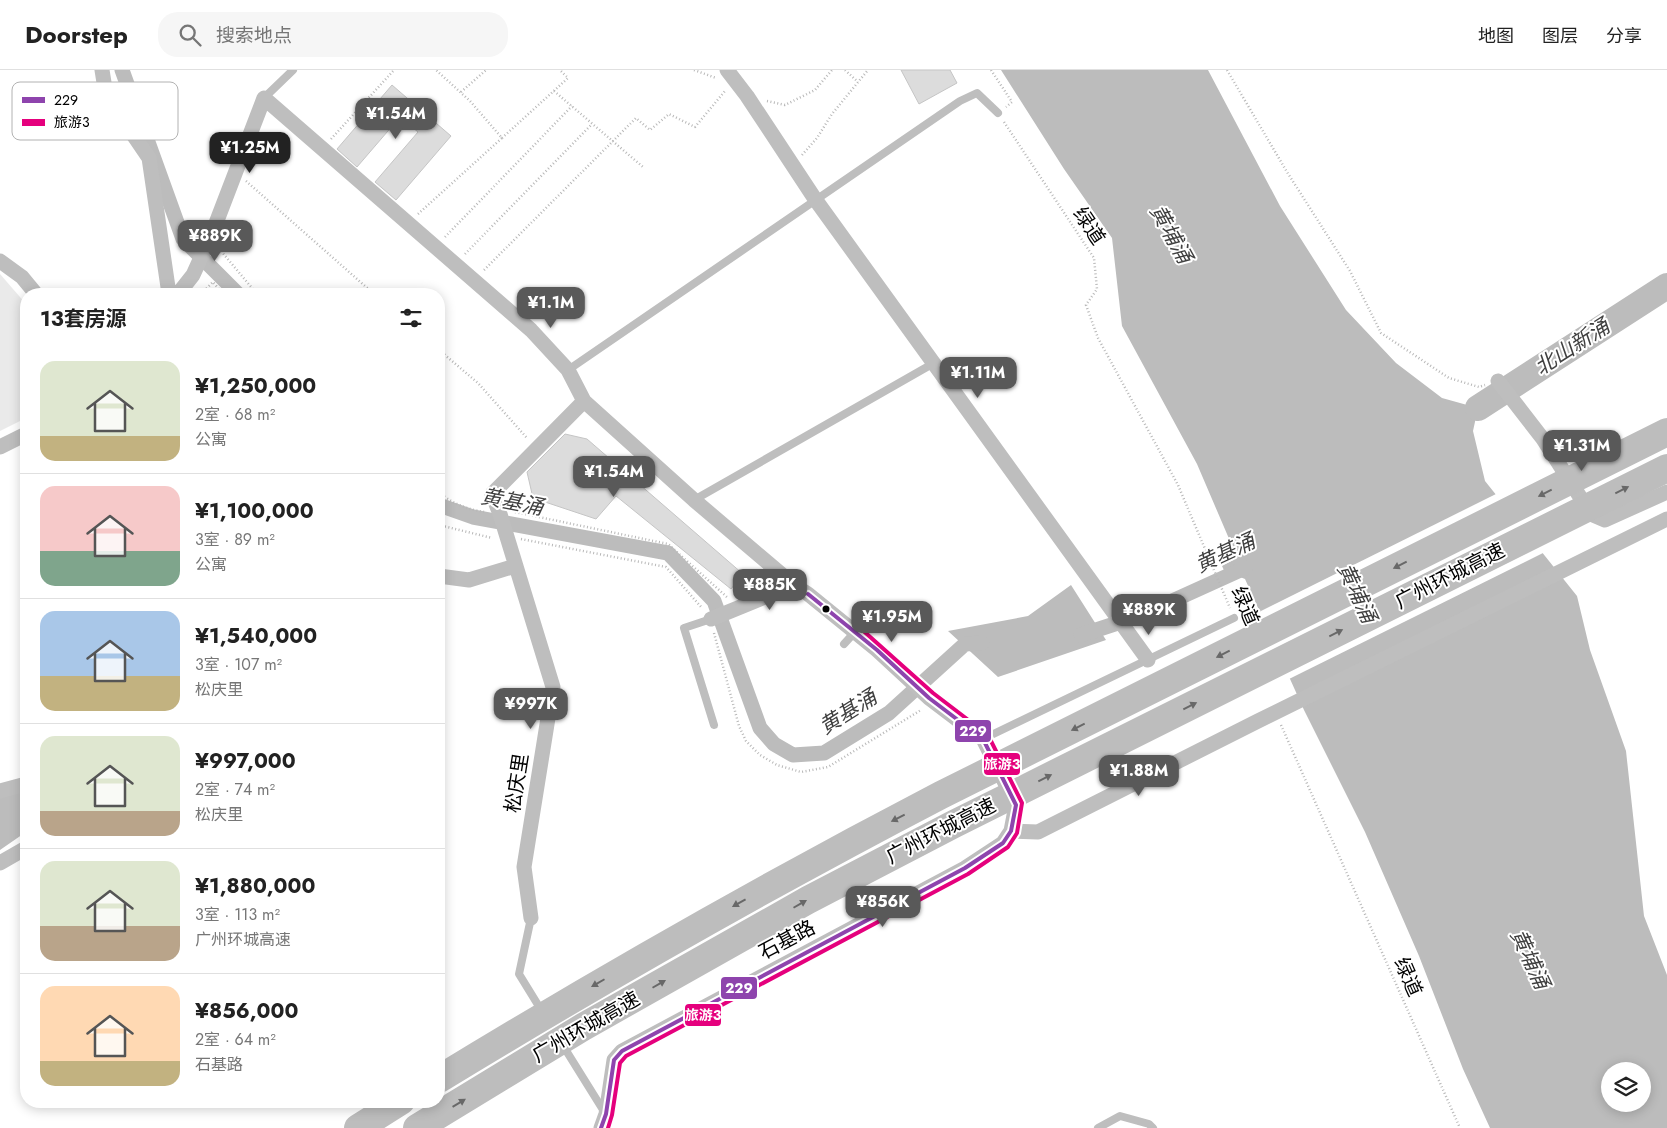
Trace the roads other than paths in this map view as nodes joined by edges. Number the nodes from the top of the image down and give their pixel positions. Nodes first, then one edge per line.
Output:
1 (293, 70) edge
2 (729, 77) edge
3 (264, 98) junction
4 (998, 113) road end
5 (137, 140) edge
6 (815, 199) junction
7 (0, 261) edge
8 (31, 288) edge
9 (168, 288) edge
10 (183, 288) edge
11 (934, 363) junction
12 (568, 370) junction
13 (1500, 383) road end
14 (584, 401) junction
15 (1667, 432) edge
16 (20, 437) edge
17 (0, 447) edge
18 (1667, 468) edge
19 (1667, 492) edge
20 (694, 500) junction
21 (1667, 519) edge
22 (515, 566) junction
23 (445, 577) edge
24 (794, 585) junction
25 (1234, 618) road end
26 (711, 619) joint
27 (855, 632) junction
28 (844, 644) dead end
29 (1148, 660) junction
30 (714, 725) dead end
31 (983, 739) junction
32 (20, 786) edge
33 (0, 791) edge
34 (1011, 831) junction
35 (20, 851) edge
36 (0, 862) edge
37 (531, 918) joint
38 (550, 1023) dead end
39 (555, 1032) dead end
40 (445, 1074) edge
41 (390, 1108) edge
42 (603, 1121) edge
43 (360, 1126) edge
44 (417, 1128) edge
45 (1098, 1128) edge
46 (1153, 1128) edge

1 - 3 lane
2 - 6 street
3 - 10 street
3 - 12 street
4 - 6 lane
5 - 9 street
6 - 11 street
6 - 12 lane
7 - 8 street
11 - 20 lane
11 - 29 street
12 - 14 street
13 - 19 street
14 - 20 street
14 - 22 street, 松庆里
15 -> 40 highway, 广州环城高速
16 - 17 street
44 -> 18 highway, 广州环城高速
20 - 24 street
21 - 34 street
22 - 23 street
22 - 37 street, 松庆里
24 - 26 street
24 - 27 street
25 - 29 lane
26 - 30 lane
27 - 28 lane
27 - 31 street
29 - 31 lane
31 - 34 street
32 - 33 street
34 - 42 street, 石基路
35 - 36 street
37 - 38 lane
39 - 42 lane
41 - 43 highway
45 - 46 lane

